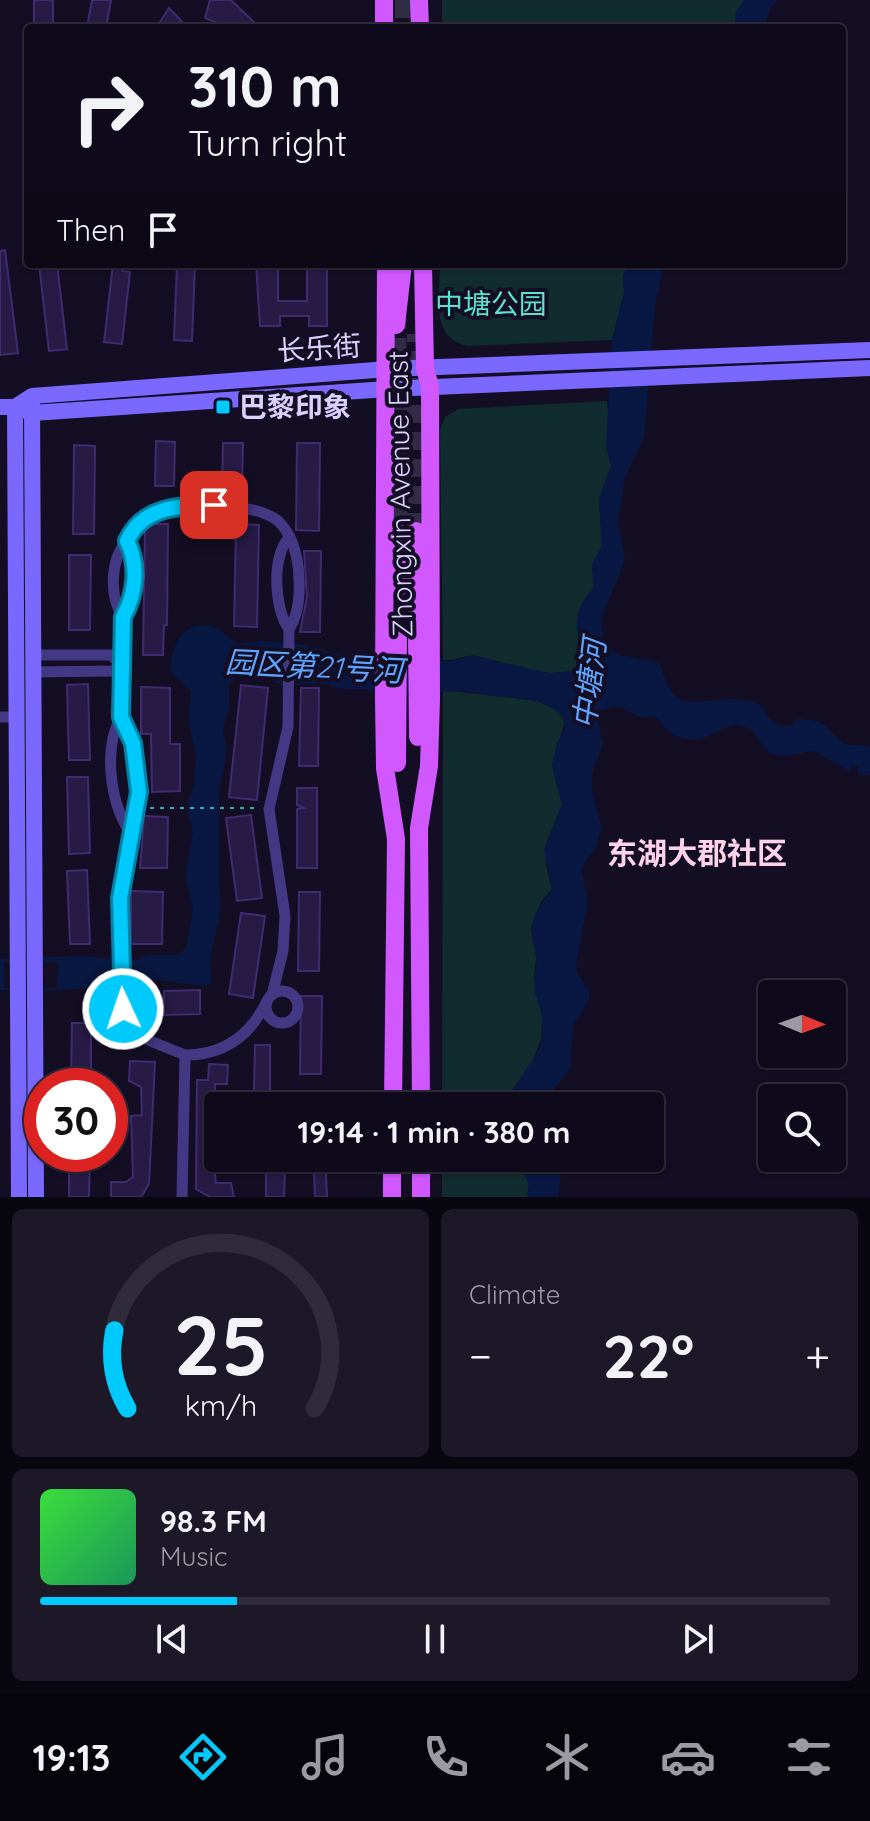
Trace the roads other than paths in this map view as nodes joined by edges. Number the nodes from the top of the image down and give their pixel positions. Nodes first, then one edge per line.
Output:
1 (384, 0) edge
2 (419, 0) edge
3 (384, 24) edge
4 (420, 24) edge
5 (386, 268) edge
6 (402, 268) edge
7 (423, 268) edge
8 (870, 350) edge
9 (425, 368) junction
10 (870, 368) edge
11 (388, 369) junction
12 (430, 387) junction
13 (388, 389) junction
14 (32, 405) junction
15 (7, 407) edge
16 (290, 537) junction
17 (127, 541) junction
18 (123, 617) junction
19 (289, 634) junction
20 (33, 663) junction
21 (121, 665) junction
22 (8, 717) edge
23 (121, 717) junction
24 (419, 828) junction
25 (129, 831) junction
26 (396, 839) junction
27 (27, 951) junction
28 (27, 1004) junction
29 (185, 1055) junction
30 (393, 1092) edge
31 (421, 1092) edge
32 (392, 1172) edge
33 (421, 1172) edge
34 (19, 1197) edge
35 (36, 1197) edge
36 (182, 1197) edge
37 (392, 1197) edge
38 (421, 1197) edge

1 - 3 main road
2 - 4 main road
5 - 11 main road, Zhongxin Avenue East
6 - 11 main road
7 - 9 main road, Zhongxin Avenue East
8 - 9 main road, 长乐街
9 - 11 main road, 长乐街
9 - 12 main road, Zhongxin Avenue East
10 - 12 main road, 长乐街
11 - 13 main road, Zhongxin Avenue East
11 - 14 main road, 长乐街
12 - 13 main road, 长乐街
12 - 24 main road, Zhongxin Avenue East
13 - 14 main road, 长乐街
13 - 26 main road, Zhongxin Avenue East
14 - 15 main road, 长乐街
14 - 20 main road
15 - 22 main road
16 - 17 street
16 - 19 street
16 - 19 street
17 - 18 street
17 - 18 street
18 - 21 street
19 - 29 street
20 - 21 street
20 - 27 main road
21 - 23 street
22 - 27 main road
23 - 25 street
23 - 25 street
24 - 26 main road
24 - 31 main road, Zhongxin Avenue East
25 - 29 street
26 - 30 main road
27 - 28 main road
28 - 34 main road
28 - 35 main road
29 - 36 street
32 - 37 main road
33 - 38 main road

